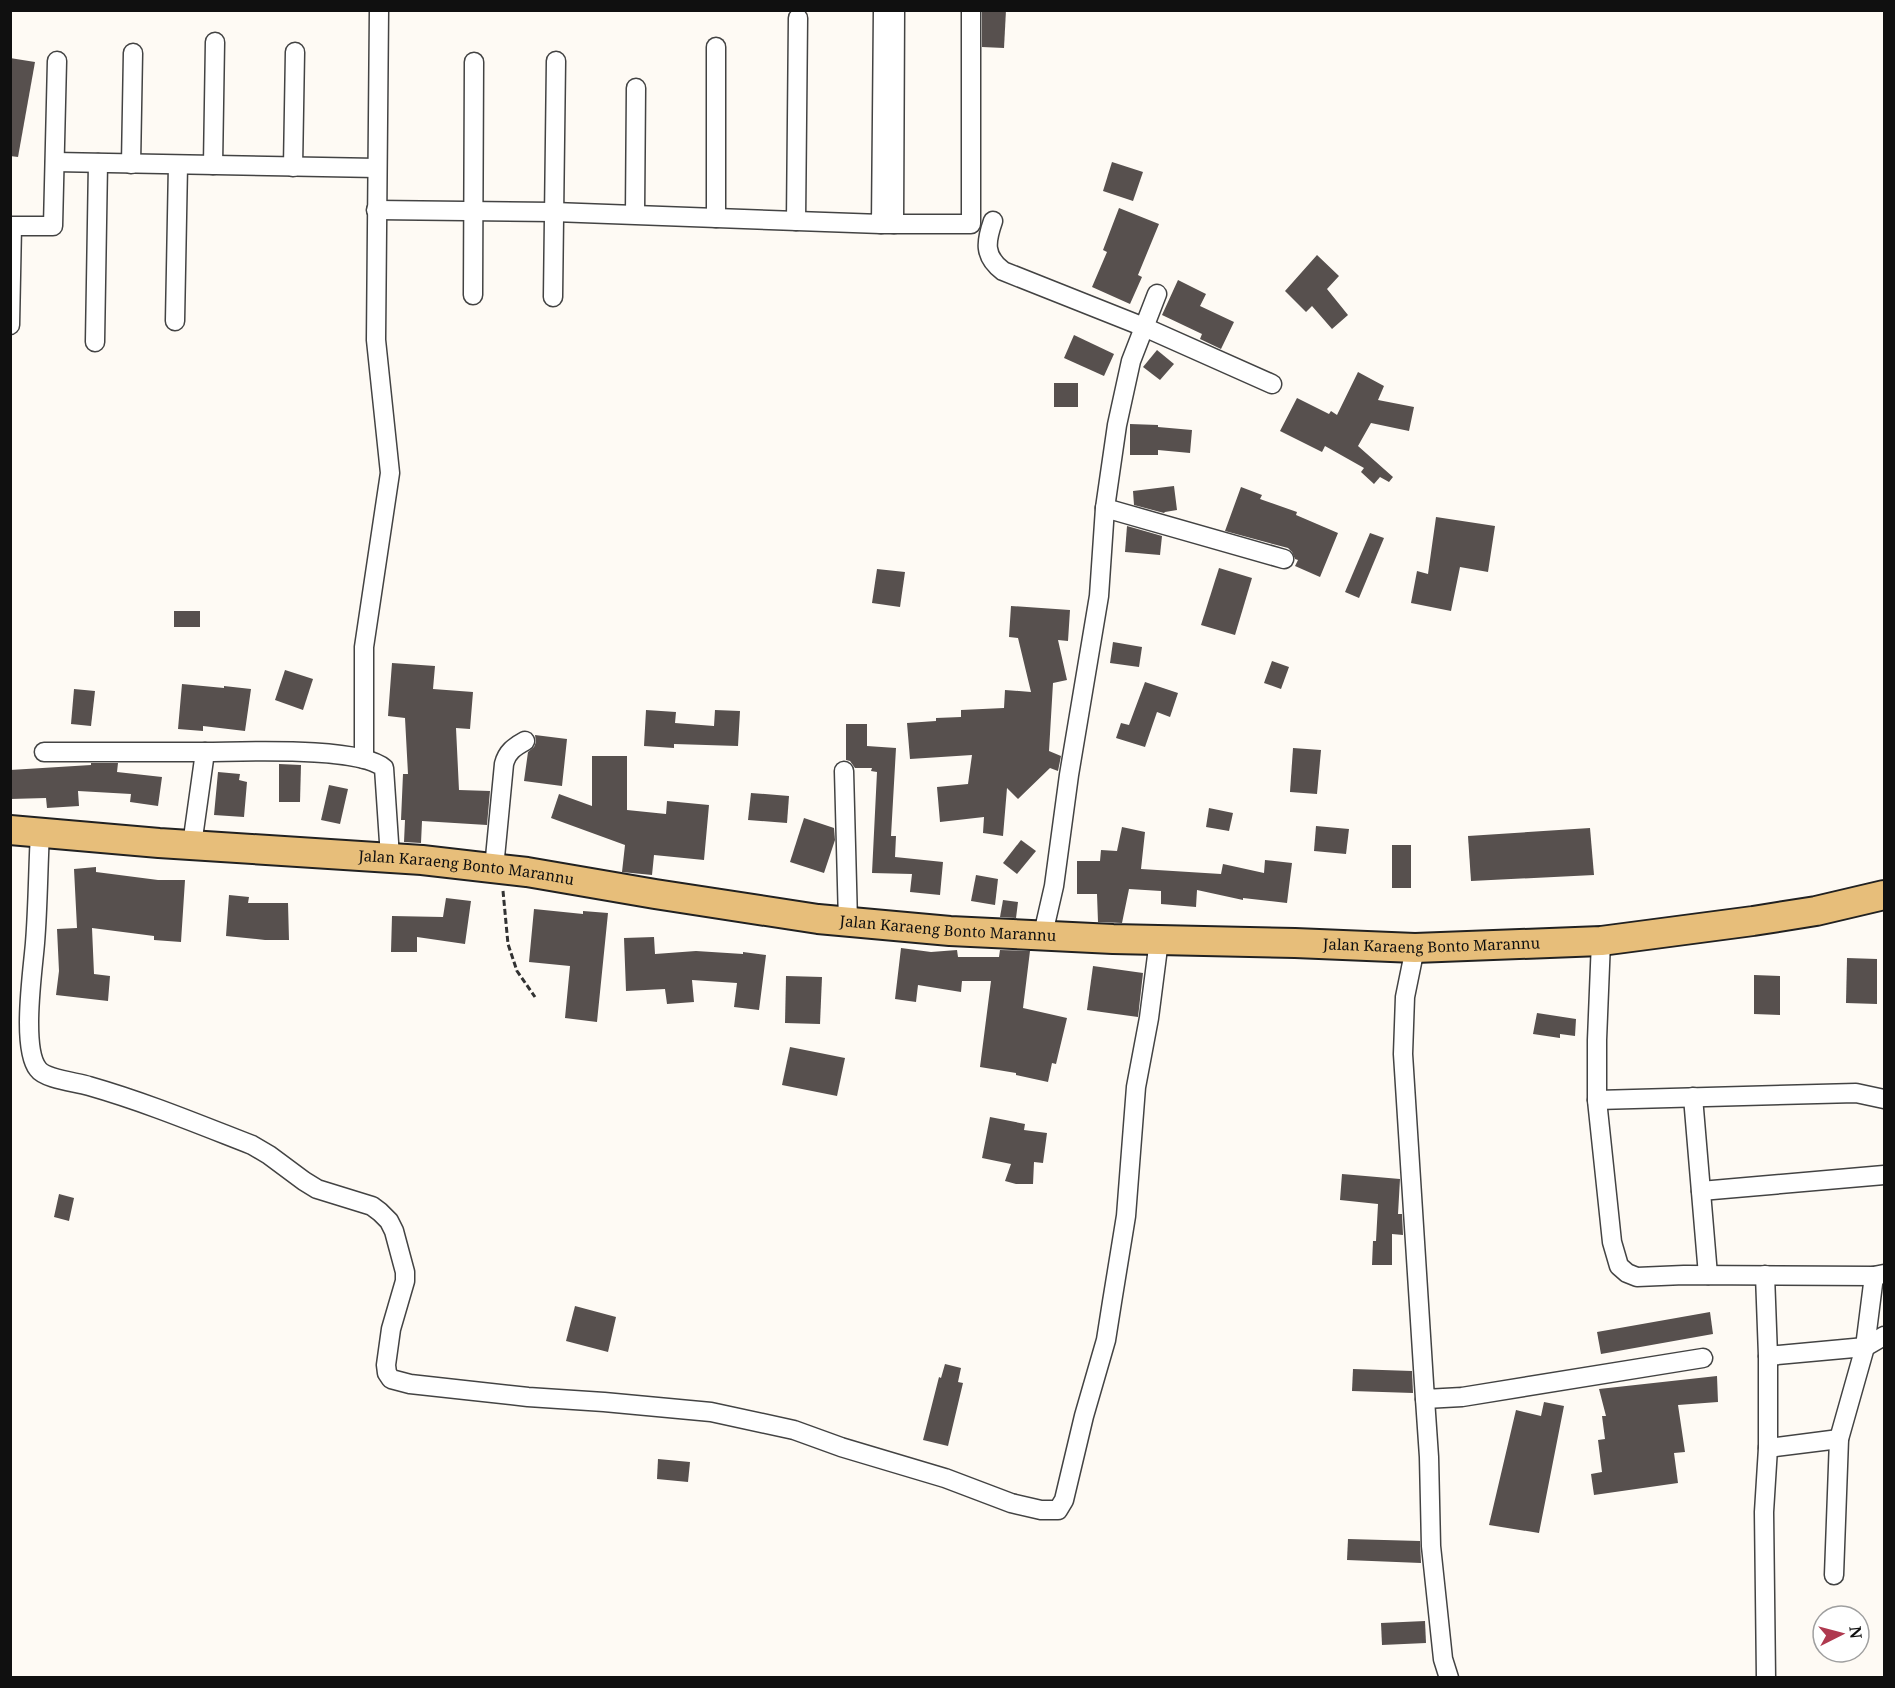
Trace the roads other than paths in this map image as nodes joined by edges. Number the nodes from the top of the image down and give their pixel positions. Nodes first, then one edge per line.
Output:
1 (378, 10) edge
2 (883, 10) edge
3 (895, 10) edge
4 (971, 10) edge
5 (798, 18) dead end
6 (215, 42) dead end
7 (716, 47) dead end
8 (295, 52) dead end
9 (133, 53) dead end
10 (57, 61) dead end
11 (556, 61) dead end
12 (474, 62) dead end
13 (636, 88) dead end
14 (55, 162) junction
15 (98, 163) junction
16 (131, 164) junction
17 (178, 165) junction
18 (213, 165) junction
19 (293, 167) junction
20 (377, 168) junction
21 (376, 210) junction
22 (473, 212) junction
23 (554, 212) junction
24 (635, 214) junction
25 (716, 218) junction
26 (993, 220) dead end
27 (796, 221) junction
28 (887, 224) junction
29 (1157, 294) dead end
30 (472, 295) dead end
31 (553, 297) dead end
32 (175, 321) dead end
33 (10, 325) edge
34 (1144, 327) junction
35 (95, 342) dead end
36 (1272, 384) dead end
37 (1105, 508) junction
38 (1284, 559) dead end
39 (525, 741) dead end
40 (44, 752) dead end
41 (205, 752) junction
42 (364, 759) junction
43 (844, 771) dead end
44 (10, 830) edge
45 (39, 833) junction
46 (192, 845) junction
47 (390, 857) junction
48 (497, 868) junction
49 (1884, 895) edge
50 (848, 922) junction
51 (1043, 934) junction
52 (1159, 940) junction
53 (1601, 941) junction
54 (1415, 948) junction
55 (1693, 1097) junction
56 (1884, 1099) edge
57 (1597, 1100) junction
58 (1884, 1175) edge
59 (1701, 1191) junction
60 (1708, 1275) junction
61 (1765, 1275) junction
62 (1879, 1275) edge
63 (1884, 1336) edge
64 (1865, 1347) junction
65 (1768, 1356) junction
66 (1703, 1358) dead end
67 (1425, 1400) junction
68 (1839, 1439) junction
69 (1768, 1448) junction
70 (1834, 1575) dead end
71 (1449, 1677) edge
72 (1766, 1677) edge

1 - 20 street
2 - 28 street
3 - 28 street
4 - 28 street
5 - 27 street
6 - 18 street
7 - 25 street
8 - 19 street
9 - 16 street
10 - 14 street
11 - 23 street
12 - 22 street
13 - 24 street
14 - 15 street
14 - 33 street
15 - 16 street
15 - 35 street
16 - 17 street
17 - 18 street
17 - 32 street
18 - 19 street
19 - 20 street
20 - 21 street
21 - 22 street
21 - 42 street
22 - 23 street
22 - 30 street
23 - 24 street
23 - 31 street
24 - 25 street
25 - 27 street
26 - 34 street
27 - 28 street
29 - 34 street
34 - 36 street
34 - 37 street
37 - 38 street
37 - 51 street
39 - 48 street
40 - 41 street
41 - 42 street
41 - 46 street
42 - 47 street
43 - 50 street
44 - 45 main road, Jalan Karaeng Bonto Marannu
45 - 46 main road, Jalan Karaeng Bonto Marannu
45 - 52 street
46 - 47 main road, Jalan Karaeng Bonto Marannu
47 - 48 main road, Jalan Karaeng Bonto Marannu
48 - 50 main road, Jalan Karaeng Bonto Marannu
49 - 53 main road, Jalan Karaeng Bonto Marannu
50 - 51 main road, Jalan Karaeng Bonto Marannu
51 - 52 main road, Jalan Karaeng Bonto Marannu
52 - 54 main road, Jalan Karaeng Bonto Marannu
53 - 54 main road, Jalan Karaeng Bonto Marannu
53 - 57 street
54 - 67 street
55 - 56 street
55 - 57 street
55 - 59 street
57 - 60 street
58 - 59 street
59 - 60 street
60 - 61 street
61 - 62 street
61 - 65 street
62 - 64 street
63 - 64 street
64 - 65 street
64 - 68 street
65 - 69 street
66 - 67 street
67 - 71 street
68 - 69 street
68 - 70 street
69 - 72 street

